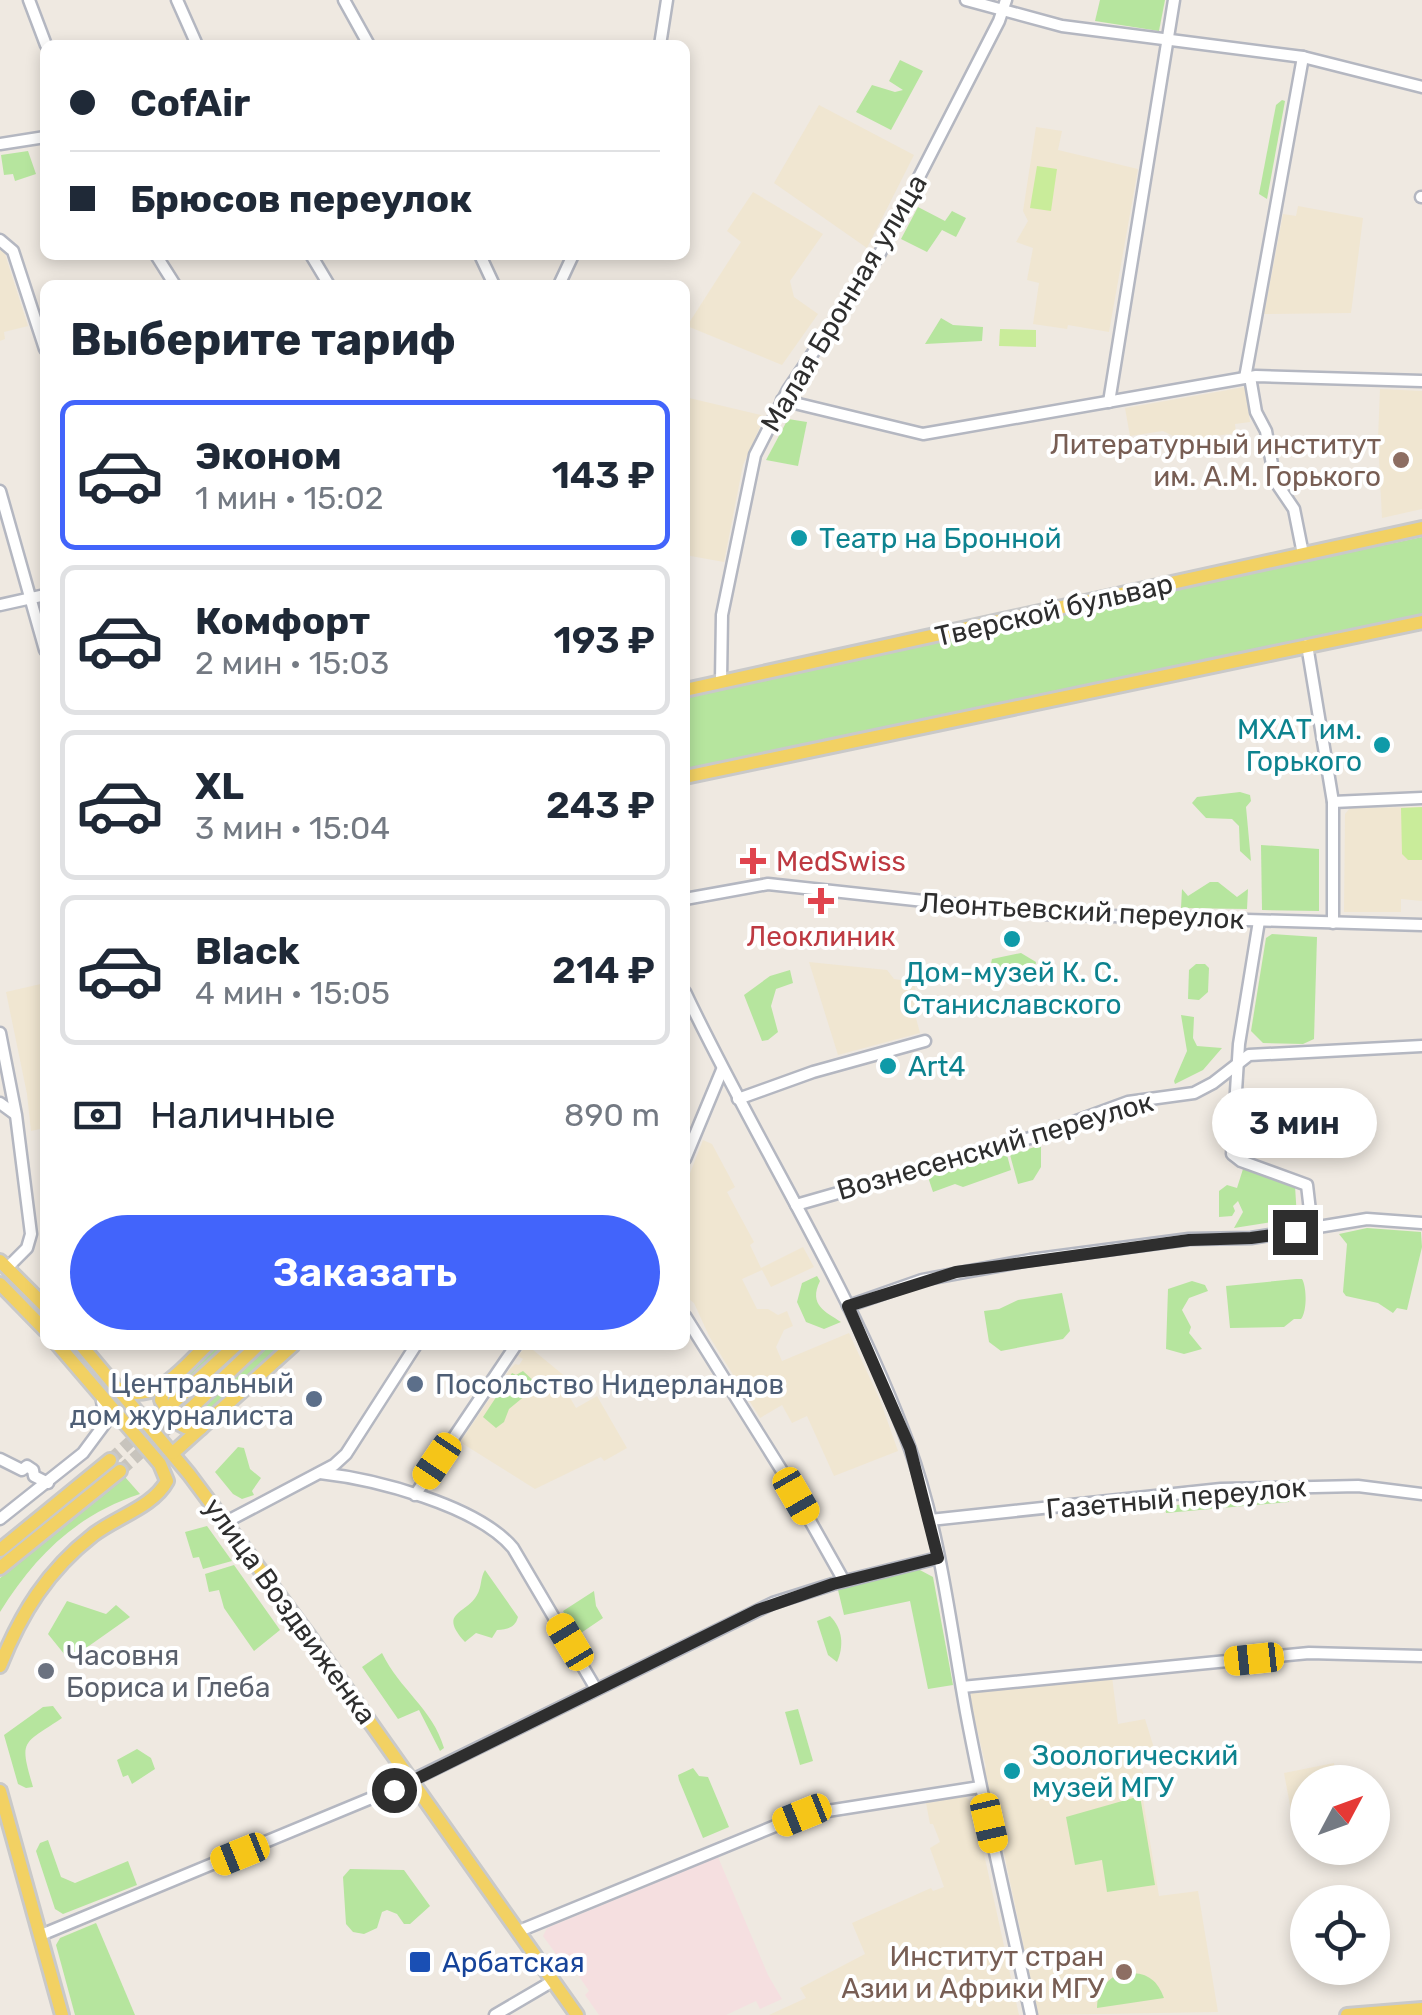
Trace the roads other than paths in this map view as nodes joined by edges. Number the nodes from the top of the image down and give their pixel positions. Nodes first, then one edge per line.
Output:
1 (29, 0) edge
2 (176, 0) edge
3 (344, 0) edge
4 (667, 0) edge
5 (966, 0) edge
6 (1174, 0) edge
7 (1004, 5) edge
8 (44, 40) edge
9 (195, 40) edge
10 (367, 40) edge
11 (661, 40) edge
12 (1167, 42) junction
13 (1303, 57) junction
14 (1422, 87) edge
15 (40, 138) edge
16 (0, 144) edge
17 (0, 240) edge
18 (40, 334) edge
19 (1247, 377) junction
20 (1422, 381) edge
21 (782, 400) junction
22 (1109, 402) junction
23 (0, 491) edge
24 (1422, 528) edge
25 (1303, 554) junction
26 (40, 596) edge
27 (30, 598) junction
28 (0, 605) edge
29 (1422, 622) edge
30 (40, 633) edge
31 (1307, 645) junction
32 (721, 680) junction
33 (690, 689) edge
34 (690, 777) edge
35 (1422, 798) edge
36 (1332, 802) junction
37 (690, 898) edge
38 (1258, 921) junction
39 (1333, 924) junction
40 (1422, 925) edge
41 (690, 1003) edge
42 (0, 1033) edge
43 (925, 1041) dead end
44 (1422, 1046) edge
45 (1238, 1062) junction
46 (722, 1070) junction
47 (738, 1100) junction
48 (0, 1102) edge
49 (16, 1115) junction
50 (690, 1148) edge
51 (796, 1205) junction
52 (1422, 1223) edge
53 (1312, 1228) junction
54 (4, 1264) edge
55 (0, 1284) edge
56 (40, 1301) edge
57 (848, 1306) junction
58 (690, 1324) edge
59 (40, 1325) edge
60 (62, 1350) edge
61 (86, 1350) edge
62 (202, 1350) edge
63 (231, 1350) edge
64 (253, 1350) edge
65 (287, 1350) edge
66 (413, 1350) edge
67 (513, 1350) edge
68 (166, 1383) junction
69 (121, 1390) junction
70 (98, 1391) junction
71 (174, 1402) tunnel mouth
72 (184, 1414) tunnel mouth
73 (201, 1428) junction
74 (173, 1453) junction
75 (0, 1459) edge
76 (320, 1472) junction
77 (45, 1481) junction
78 (1422, 1494) edge
79 (415, 1496) junction
80 (0, 1520) edge
81 (930, 1520) junction
82 (226, 1522) junction
83 (0, 1550) edge
84 (938, 1558) junction
85 (0, 1568) edge
86 (844, 1581) junction
87 (23, 1614) junction
88 (0, 1640) edge
89 (1422, 1656) edge
90 (0, 1666) edge
91 (962, 1687) junction
92 (596, 1689) junction
93 (413, 1781) junction
94 (980, 1786) junction
95 (0, 1792) edge
96 (519, 1931) junction
97 (41, 1935) junction
98 (553, 1981) junction
99 (1421, 2009) edge
100 (62, 2015) edge
101 (495, 2015) edge
102 (576, 2015) edge
103 (1032, 2015) edge
104 (1346, 2015) edge

1 - 8 street
2 - 9 street
3 - 10 street
4 - 11 street
5 - 7 street
6 - 12 street
7 - 12 street
7 - 21 street, Малая Бронная улица
12 - 13 street
12 - 22 street
13 - 14 street
13 - 19 street
15 - 16 street
17 - 18 street
19 - 20 street
19 - 22 street
19 - 25 street
21 - 22 street
21 - 32 street, Малая Бронная улица
23 - 27 street
24 - 25 main road, Тверской бульвар
25 - 32 main road, Тверской бульвар
26 - 27 street
27 - 28 street
27 - 30 street
29 - 31 main road
31 - 34 main road
31 - 36 street
32 - 33 main road, Тверской бульвар
35 - 36 street
36 - 39 street
37 - 38 street, Леонтьевский переулок
38 - 39 street, Леонтьевский переулок
38 - 45 street
39 - 40 street, Леонтьевский переулок
41 - 46 street
42 - 49 street
43 - 47 street
44 - 45 street, Вознесенский переулок
45 - 51 street, Вознесенский переулок
45 - 53 street
46 - 47 street
46 - 50 street
47 - 51 street
48 - 49 street
49 - 54 street
51 - 57 street
52 - 53 street
53 - 57 street
54 - 56 main road
55 - 59 main road
57 - 81 street
58 - 86 street
60 - 70 main road
61 - 69 main road, улица Воздвиженка
62 - 68 main road
63 - 71 main road
64 - 72 main road
65 - 73 main road
66 - 76 street
67 - 79 street
68 - 69 main road
68 - 73 main road
69 - 74 main road, улица Воздвиженка
70 - 77 street
70 - 87 main road
73 - 74 main road
74 - 82 main road, улица Воздвиженка
75 - 77 street
76 - 79 street
76 - 82 street
77 - 80 street
78 - 81 street, Газетный переулок
79 - 92 street
81 - 84 street
82 - 93 main road, улица Воздвиженка
83 - 85 main road
84 - 86 street
84 - 91 street
86 - 92 street
87 - 88 main road
87 - 90 main road
89 - 91 street
91 - 94 street
92 - 93 street
93 - 96 main road, улица Воздвиженка
93 - 97 street
94 - 96 street
94 - 103 street
95 - 97 main road
96 - 98 main road, улица Воздвиженка
97 - 100 main road
98 - 101 street
98 - 102 main road, улица Воздвиженка
99 - 104 main road

